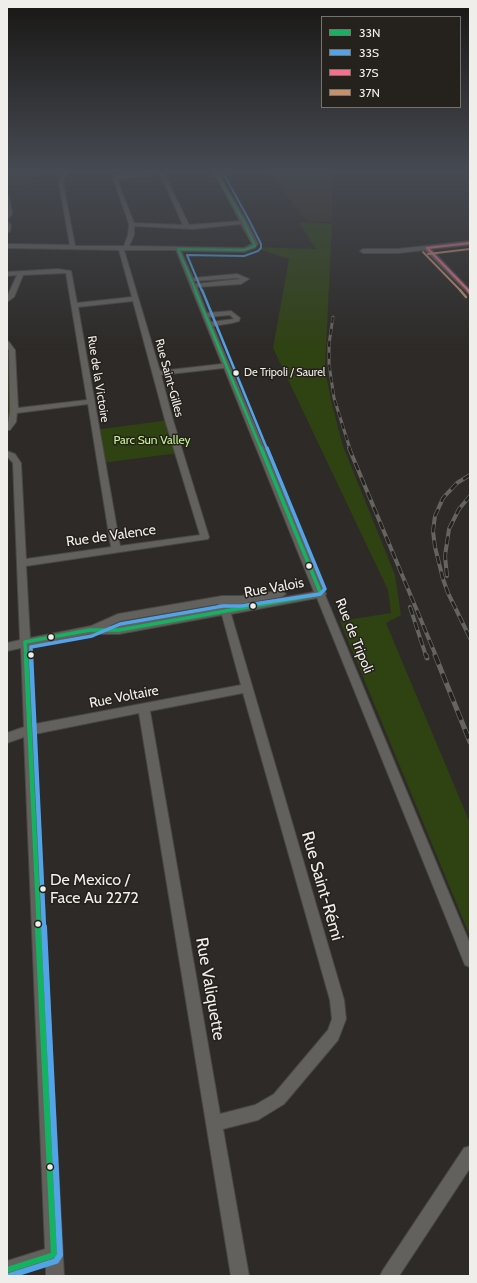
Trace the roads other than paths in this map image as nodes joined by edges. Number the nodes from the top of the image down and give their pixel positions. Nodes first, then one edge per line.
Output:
1 (70, 231) edge
2 (131, 231) edge
3 (248, 231) edge
4 (470, 243) edge
5 (7, 246) edge
6 (73, 247) junction
7 (123, 248) junction
8 (427, 248) junction
9 (178, 249) junction
10 (363, 251) dead end
11 (7, 274) edge
12 (20, 274) junction
13 (192, 283) junction
14 (470, 293) edge
15 (135, 299) junction
16 (7, 300) edge
17 (75, 305) junction
18 (205, 315) junction
19 (209, 324) junction
20 (7, 343) edge
21 (226, 366) junction
22 (157, 373) junction
23 (90, 402) junction
24 (14, 411) junction
25 (7, 428) edge
26 (7, 452) edge
27 (205, 537) joint
28 (116, 550) junction
29 (22, 563) junction
30 (320, 591) junction
31 (224, 606) junction
32 (26, 642) junction
33 (7, 646) edge
34 (247, 688) junction
35 (144, 708) junction
36 (30, 730) junction
37 (7, 738) edge
38 (470, 960) edge
39 (214, 1124) junction
40 (470, 1154) edge
41 (54, 1255) junction
42 (7, 1270) edge
43 (55, 1276) edge
44 (240, 1276) edge
45 (389, 1276) edge

1 - 6 street
2 - 7 street
3 - 9 street
4 - 8 street
5 - 6 street
6 - 7 street
7 - 9 street
7 - 15 street, Rue Saint-Gilles
8 - 10 street
8 - 14 street
9 - 13 street, Rue de Tripoli
11 - 12 street, Rue de la Victoire
12 - 16 street
12 - 17 street, Rue de la Victoire
13 - 13 street
13 - 18 street, Rue de Tripoli
15 - 17 street
15 - 22 street, Rue Saint-Gilles
17 - 23 street, Rue de la Victoire
18 - 19 street, Rue de Tripoli
18 - 19 street
19 - 21 street, Rue de Tripoli
20 - 24 street
21 - 22 street
21 - 30 street, Rue de Tripoli
22 - 27 street, Rue Saint-Gilles
23 - 24 street
23 - 28 street, Rue de la Victoire
24 - 25 street
26 - 29 street
27 - 28 street, Rue de Valence
28 - 29 street, Rue de Valence
29 - 32 street
30 - 31 street, Rue Valois
30 - 38 street, Rue de Tripoli
31 - 32 street, Rue Valois
31 - 34 street, Rue Saint-Rémi
32 - 33 street, Rue Valois
32 - 36 street
34 - 35 street, Rue Voltaire
34 - 39 street, Rue Saint-Rémi
35 - 36 street, Rue Voltaire
35 - 39 street, Rue Valiquette
36 - 37 street, Rue Voltaire
36 - 41 street
39 - 44 street, Rue Valiquette
40 - 45 street
41 - 42 street
41 - 43 street

